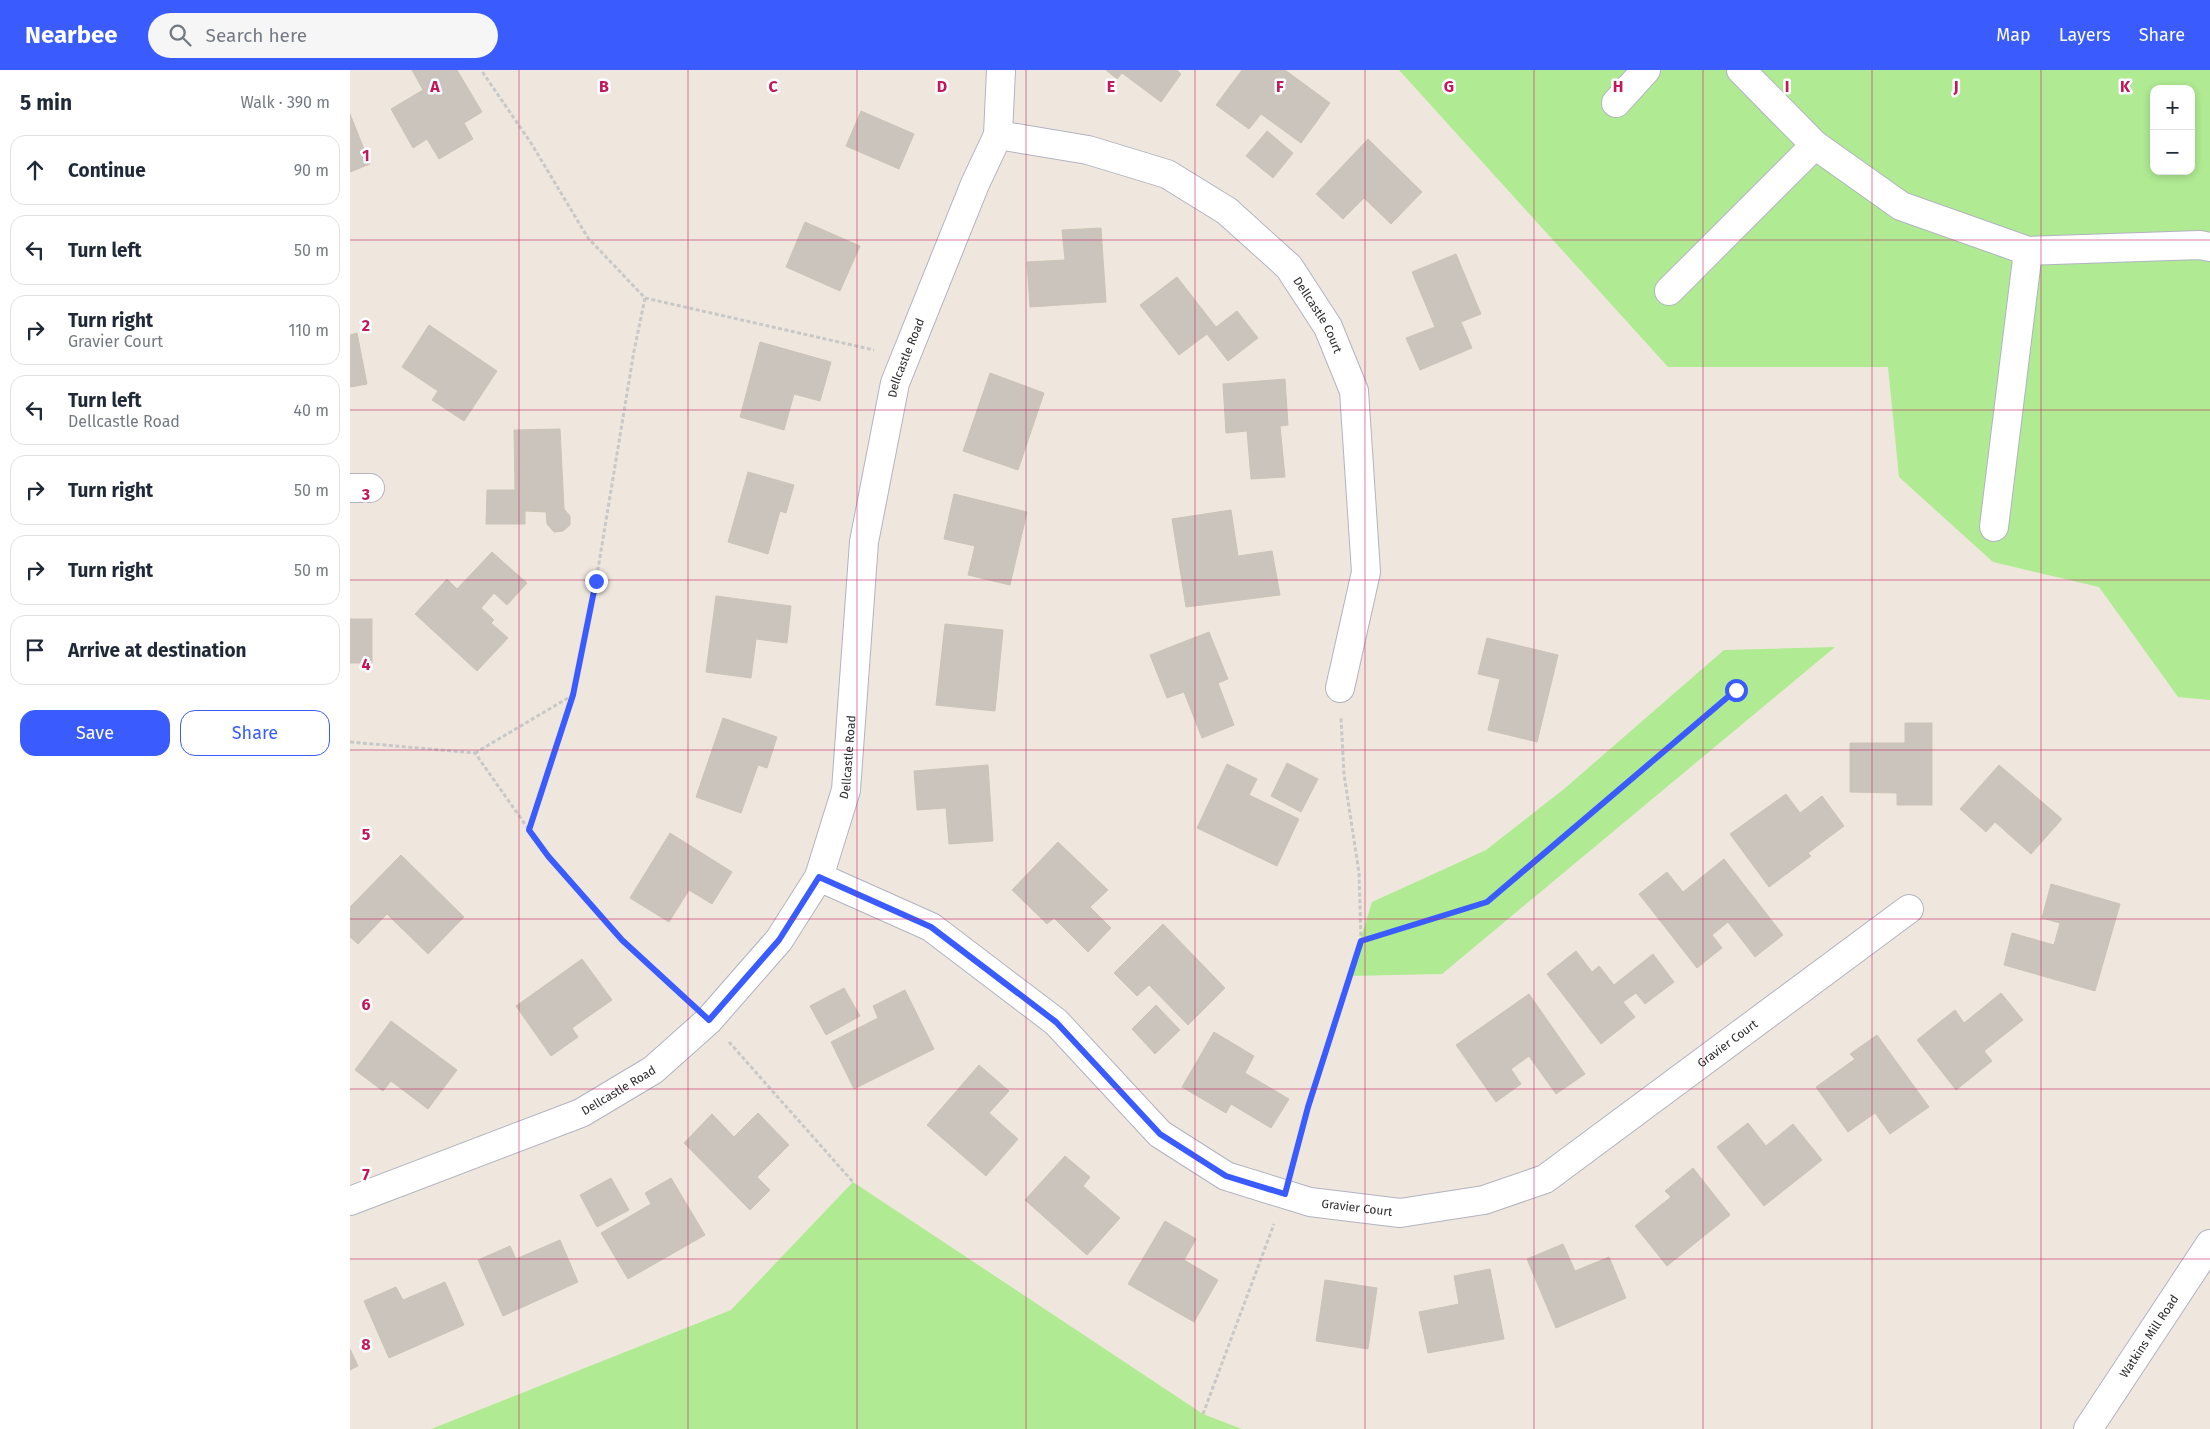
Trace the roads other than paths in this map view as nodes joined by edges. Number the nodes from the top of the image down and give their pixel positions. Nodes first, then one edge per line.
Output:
1 (1001, 70) edge
2 (1646, 70) edge
3 (1742, 70) edge
4 (1616, 103) dead end
5 (998, 135) junction
6 (1815, 145) junction
7 (2210, 247) edge
8 (2028, 250) junction
9 (1669, 291) dead end
10 (1994, 527) dead end
11 (1340, 688) road end
12 (819, 877) junction
13 (1909, 909) dead end
14 (350, 1200) edge
15 (2210, 1244) edge
16 (2088, 1429) edge

1 - 5 street, Dellcastle Road
2 - 4 street
3 - 6 street
5 - 11 street, Dellcastle Court
5 - 12 street, Dellcastle Road
6 - 8 street
6 - 9 street
7 - 8 street
8 - 10 street
12 - 13 street, Gravier Court
12 - 14 street, Dellcastle Road
15 - 16 street, Watkins Mill Road

